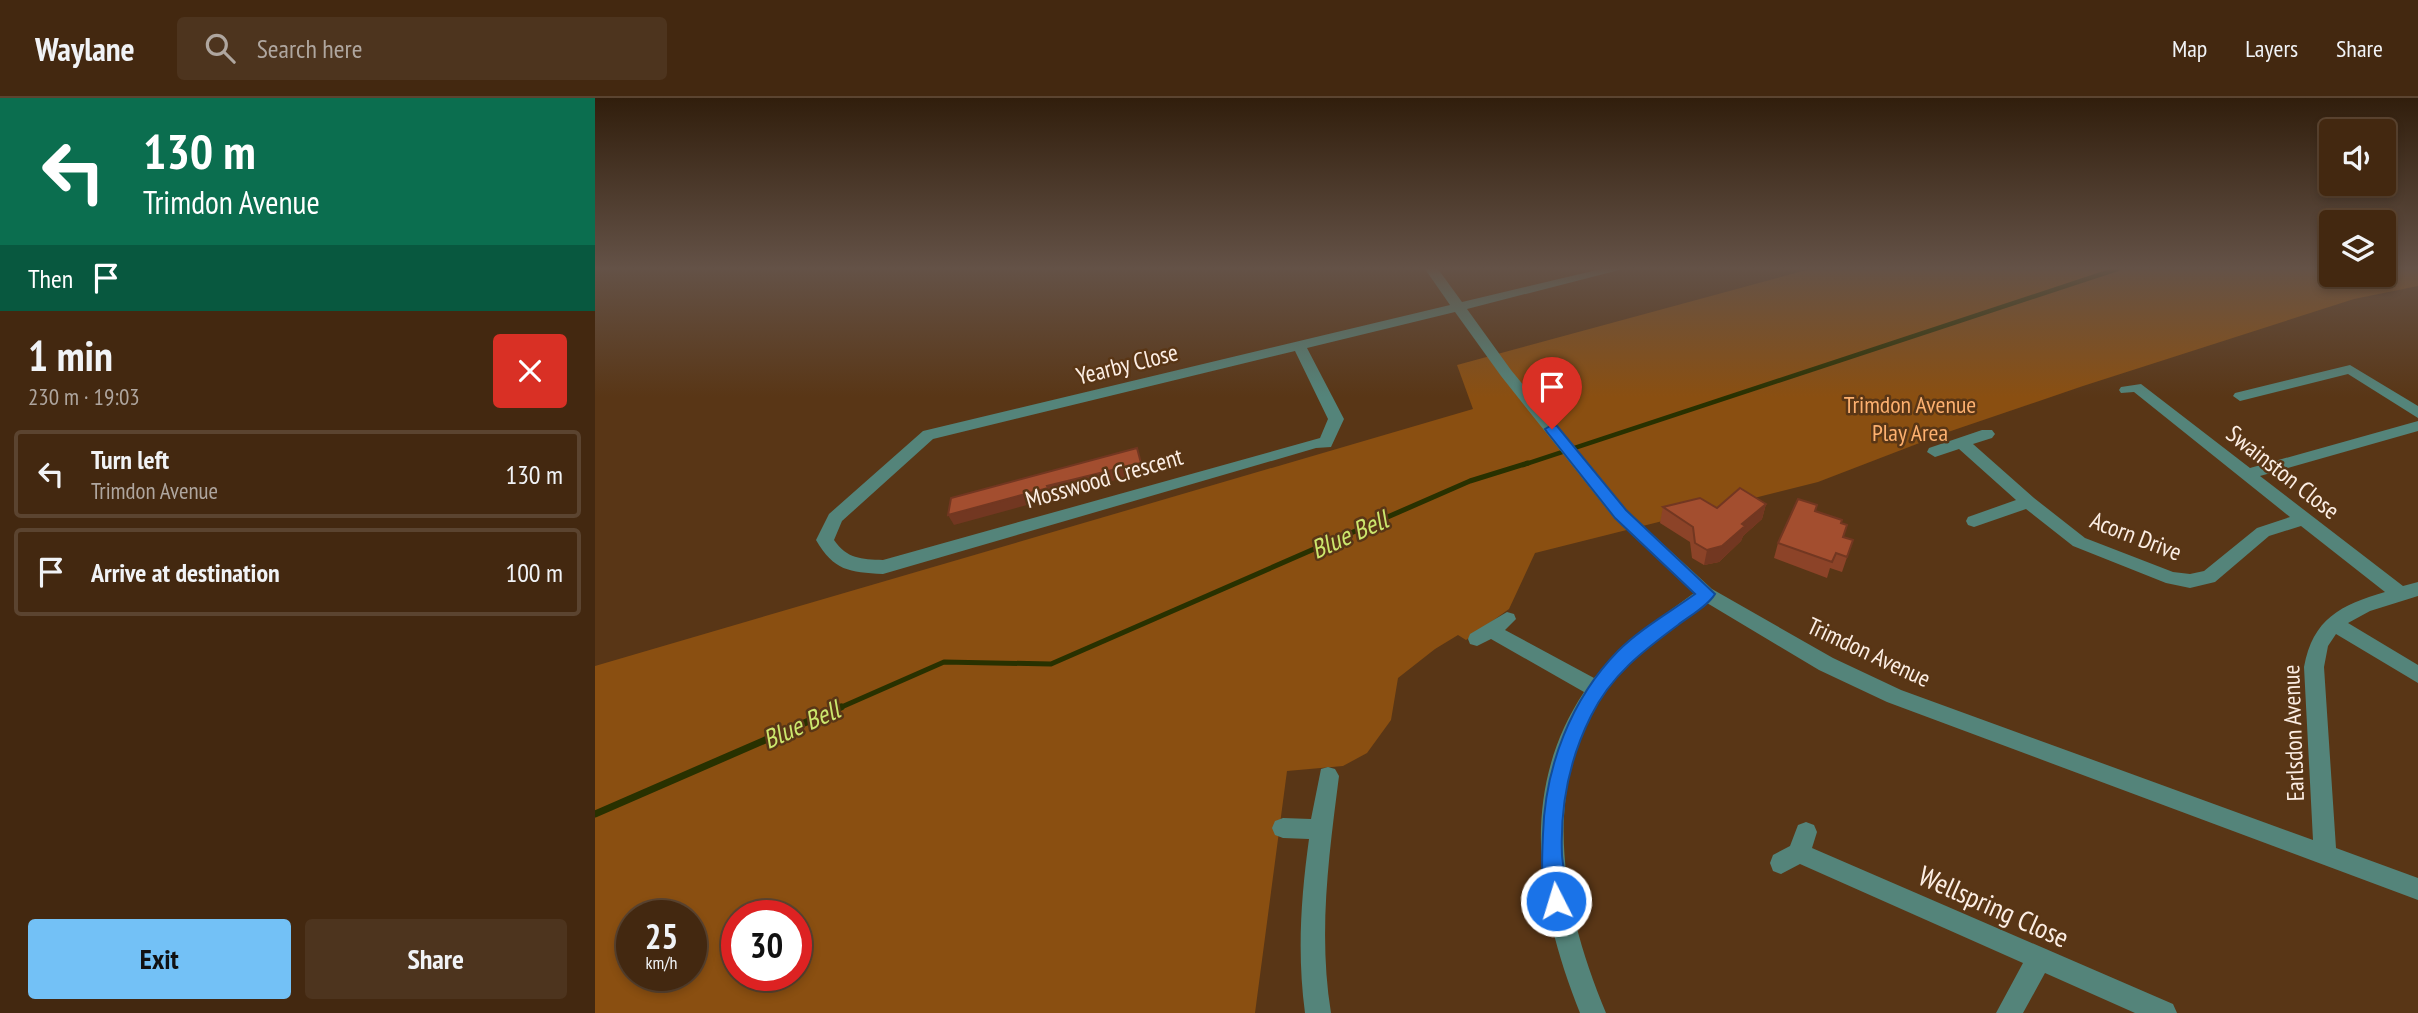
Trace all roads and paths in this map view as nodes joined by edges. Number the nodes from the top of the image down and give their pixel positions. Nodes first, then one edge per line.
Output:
1 (1440, 312) edge
2 (1462, 312) edge
3 (1299, 346) junction
4 (2137, 387) dead end
5 (2267, 405) dead end
6 (2418, 413) edge
7 (2418, 426) edge
8 (1987, 434) dead end
9 (1962, 443) junction
10 (1935, 452) dead end
11 (2247, 474) junction
12 (2028, 502) junction
13 (835, 518) joint
14 (2303, 519) junction
15 (1974, 521) dead end
16 (2409, 591) edge
17 (1706, 594) junction
18 (1507, 619) dead end
19 (2333, 623) junction
20 (2418, 675) edge
21 (1597, 689) junction
22 (1328, 776) dead end
23 (1283, 828) dead end
24 (1322, 829) junction
25 (1795, 850) dead end
26 (2325, 855) junction
27 (2418, 889) edge
28 (2039, 959) junction
29 (1318, 1013) edge
30 (1593, 1013) edge
31 (2009, 1013) edge
32 (2164, 1013) edge

1 - 3 street, Yearby Close
2 - 17 street, Trimdon Avenue
3 - 13 street, Yearby Close
3 - 13 street, Mosswood Crescent
4 - 11 street, Swainston Close
5 - 6 street
7 - 11 street
8 - 9 street
9 - 10 street
9 - 12 street, Acorn Drive
11 - 14 street, Swainston Close
12 - 14 street, Acorn Drive
12 - 15 street
14 - 16 street, Swainston Close
16 - 19 street
17 - 21 street
17 - 26 street, Trimdon Avenue
18 - 21 street
19 - 20 street
19 - 26 street, Earlsdon Avenue
21 - 30 street
22 - 24 street
23 - 24 street
24 - 29 street
25 - 28 street, Wellspring Close
26 - 27 street, Trimdon Avenue
28 - 31 street
28 - 32 street, Wellspring Close

